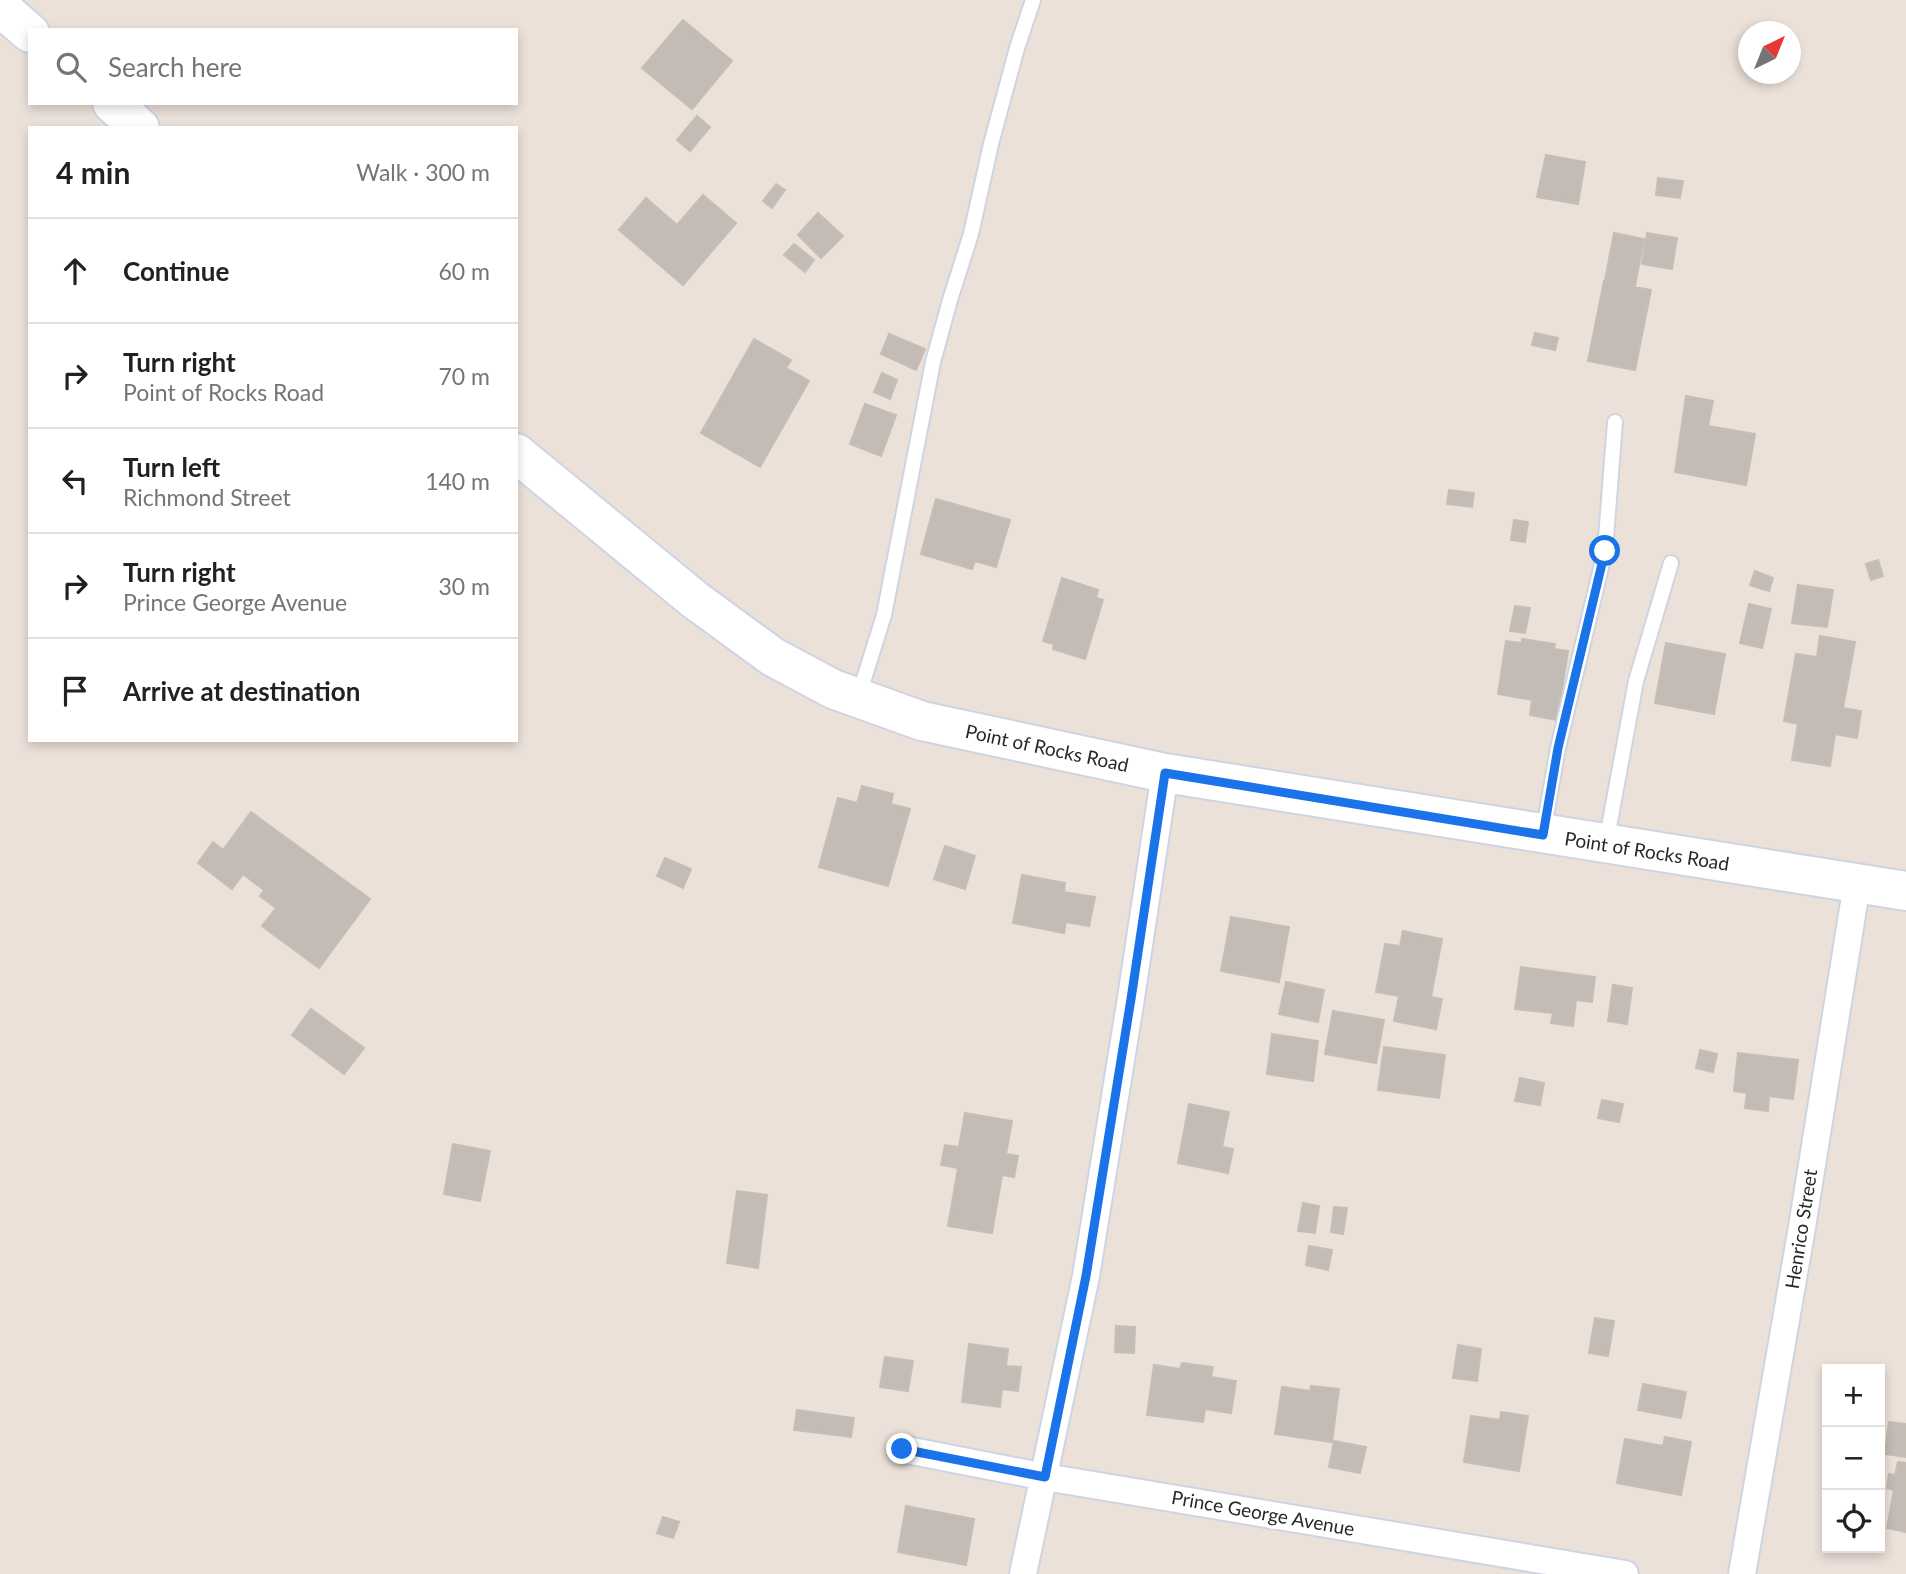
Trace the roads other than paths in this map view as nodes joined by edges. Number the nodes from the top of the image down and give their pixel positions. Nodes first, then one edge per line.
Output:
1 (1033, 0) edge
2 (0, 7) edge
3 (28, 31) edge
4 (113, 105) edge
5 (138, 126) edge
6 (1615, 422) dead end
7 (518, 455) edge
8 (1671, 563) dead end
9 (857, 699) junction
10 (1165, 773) junction
11 (1543, 835) junction
12 (1606, 845) junction
13 (1857, 884) junction
14 (1906, 891) edge
15 (902, 1449) dead end
16 (1045, 1477) junction
17 (1023, 1574) edge
18 (1625, 1574) edge
19 (1742, 1574) edge

1 - 9 lane
2 - 3 street
4 - 5 street
6 - 11 lane
7 - 9 street, Point of Rocks Road
8 - 12 lane
9 - 10 street, Point of Rocks Road
10 - 11 street, Point of Rocks Road
10 - 16 street
11 - 12 street, Point of Rocks Road
12 - 13 street, Point of Rocks Road
13 - 14 street, Point of Rocks Road
13 - 19 street, Henrico Street
15 - 16 street, Prince George Avenue
16 - 17 street
16 - 18 street, Prince George Avenue

